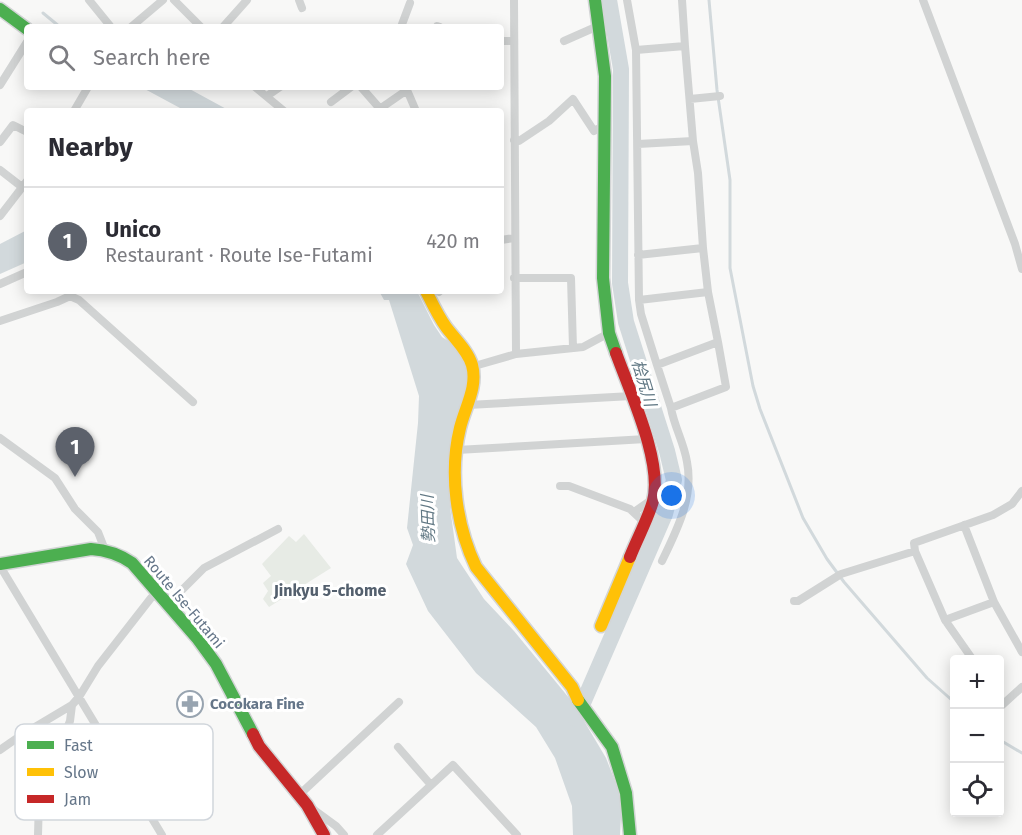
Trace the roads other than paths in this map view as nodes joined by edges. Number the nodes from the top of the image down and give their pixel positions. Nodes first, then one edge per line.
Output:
1 (89, 0) edge
2 (163, 0) edge
3 (174, 0) edge
4 (247, 0) edge
5 (514, 0) edge
6 (595, 0) edge
7 (627, 0) edge
8 (682, 0) edge
9 (923, 0) edge
10 (410, 3) dead end
11 (0, 9) edge
12 (109, 24) edge
13 (135, 24) edge
14 (198, 24) edge
15 (226, 24) edge
16 (402, 24) edge
17 (598, 26) junction
18 (24, 27) edge
19 (504, 40) edge
20 (514, 41) junction
21 (564, 41) dead end
22 (685, 46) junction
23 (24, 47) edge
24 (636, 50) junction
25 (0, 86) edge
26 (86, 90) edge
27 (259, 90) edge
28 (276, 90) edge
29 (347, 90) edge
30 (364, 90) edge
31 (407, 90) edge
32 (407, 90) edge
33 (267, 96) junction
34 (717, 96) dead end
35 (690, 99) junction
36 (331, 102) dead end
37 (76, 108) edge
38 (281, 108) edge
39 (381, 108) edge
40 (383, 108) edge
41 (415, 108) edge
42 (605, 125) junction
43 (24, 130) edge
44 (514, 140) junction
45 (693, 141) junction
46 (0, 142) edge
47 (638, 144) junction
48 (0, 170) edge
49 (24, 183) edge
50 (24, 185) edge
51 (0, 216) edge
52 (514, 238) junction
53 (504, 240) edge
54 (703, 248) junction
55 (638, 255) junction
56 (1022, 269) edge
57 (24, 273) edge
58 (514, 278) junction
59 (0, 284) edge
60 (708, 292) junction
61 (435, 294) edge
62 (639, 300) junction
63 (0, 321) edge
64 (609, 333) junction
65 (717, 342) junction
66 (573, 348) junction
67 (516, 354) junction
68 (472, 364) junction
69 (657, 365) junction
70 (632, 396) junction
71 (193, 402) dead end
72 (468, 405) junction
73 (671, 408) junction
74 (0, 438) edge
75 (646, 439) junction
76 (457, 450) junction
77 (560, 486) dead end
78 (1022, 491) edge
79 (654, 498) junction
80 (634, 512) junction
81 (644, 522) junction
82 (964, 525) junction
83 (278, 529) dead end
84 (105, 550) junction
85 (915, 551) junction
86 (662, 561) dead end
87 (0, 565) edge
88 (159, 593) junction
89 (794, 601) dead end
90 (994, 602) junction
91 (168, 604) junction
92 (945, 620) junction
93 (601, 626) dead end
94 (1022, 652) edge
95 (970, 655) edge
96 (1022, 687) edge
97 (79, 697) junction
98 (1004, 700) edge
99 (399, 702) dead end
100 (72, 705) junction
101 (40, 724) edge
102 (69, 724) edge
103 (95, 724) edge
104 (15, 740) edge
105 (398, 747) dead end
106 (0, 750) edge
107 (431, 785) junction
108 (299, 795) junction
109 (307, 805) junction
110 (38, 820) edge
111 (153, 820) edge
112 (38, 835) edge
113 (162, 835) edge
114 (324, 835) edge
115 (344, 835) edge
116 (377, 835) edge
117 (517, 835) edge
118 (630, 835) edge

1 - 12 street
2 - 13 street
3 - 14 street
4 - 15 street
5 - 20 street
6 - 17 street
7 - 24 street
8 - 22 street
9 - 56 street
10 - 16 street
11 - 18 street
17 - 21 street
17 - 42 street
19 - 20 street
20 - 44 street
22 - 24 street
22 - 35 street
23 - 25 street
24 - 47 street
26 - 37 street
27 - 33 street
28 - 33 street
29 - 36 street
30 - 39 street
31 - 41 street
32 - 40 street
33 - 38 street
34 - 35 street
35 - 45 street
42 - 44 street
42 - 64 street
43 - 46 street
44 - 52 street
45 - 47 street
45 - 54 street
47 - 55 street
48 - 49 street
50 - 51 street
52 - 53 street
52 - 58 street
54 - 55 street
54 - 60 street
55 - 62 street
57 - 59 street
58 - 66 street
58 - 67 street
60 - 62 street
60 - 65 street
61 - 68 street
62 - 69 street
63 - 71 street
64 - 66 street
64 - 70 street
65 - 69 street
65 - 73 street
66 - 67 street
67 - 68 street
68 - 72 street
69 - 73 street
70 - 72 street
70 - 75 street
72 - 76 street
73 - 86 street
74 - 84 street
75 - 76 street
75 - 79 street
76 - 118 street
77 - 80 street
78 - 82 street
79 - 80 street
79 - 81 street
80 - 81 street
81 - 93 street
82 - 85 street
82 - 90 street
83 - 91 street
84 - 87 street, Route Ise-Futami
84 - 88 street, Route Ise-Futami
85 - 89 street
85 - 92 street
87 - 97 street
88 - 91 street, Route Ise-Futami
88 - 97 street
90 - 92 street
90 - 94 street
91 - 108 street, Route Ise-Futami
92 - 95 street
96 - 98 street
97 - 100 street
97 - 103 street
99 - 108 street
100 - 101 street
100 - 102 street
104 - 106 street
105 - 107 street
107 - 116 street
107 - 117 street
108 - 109 street, Route Ise-Futami
109 - 114 street, Route Ise-Futami
109 - 115 street
110 - 112 street
111 - 113 street

